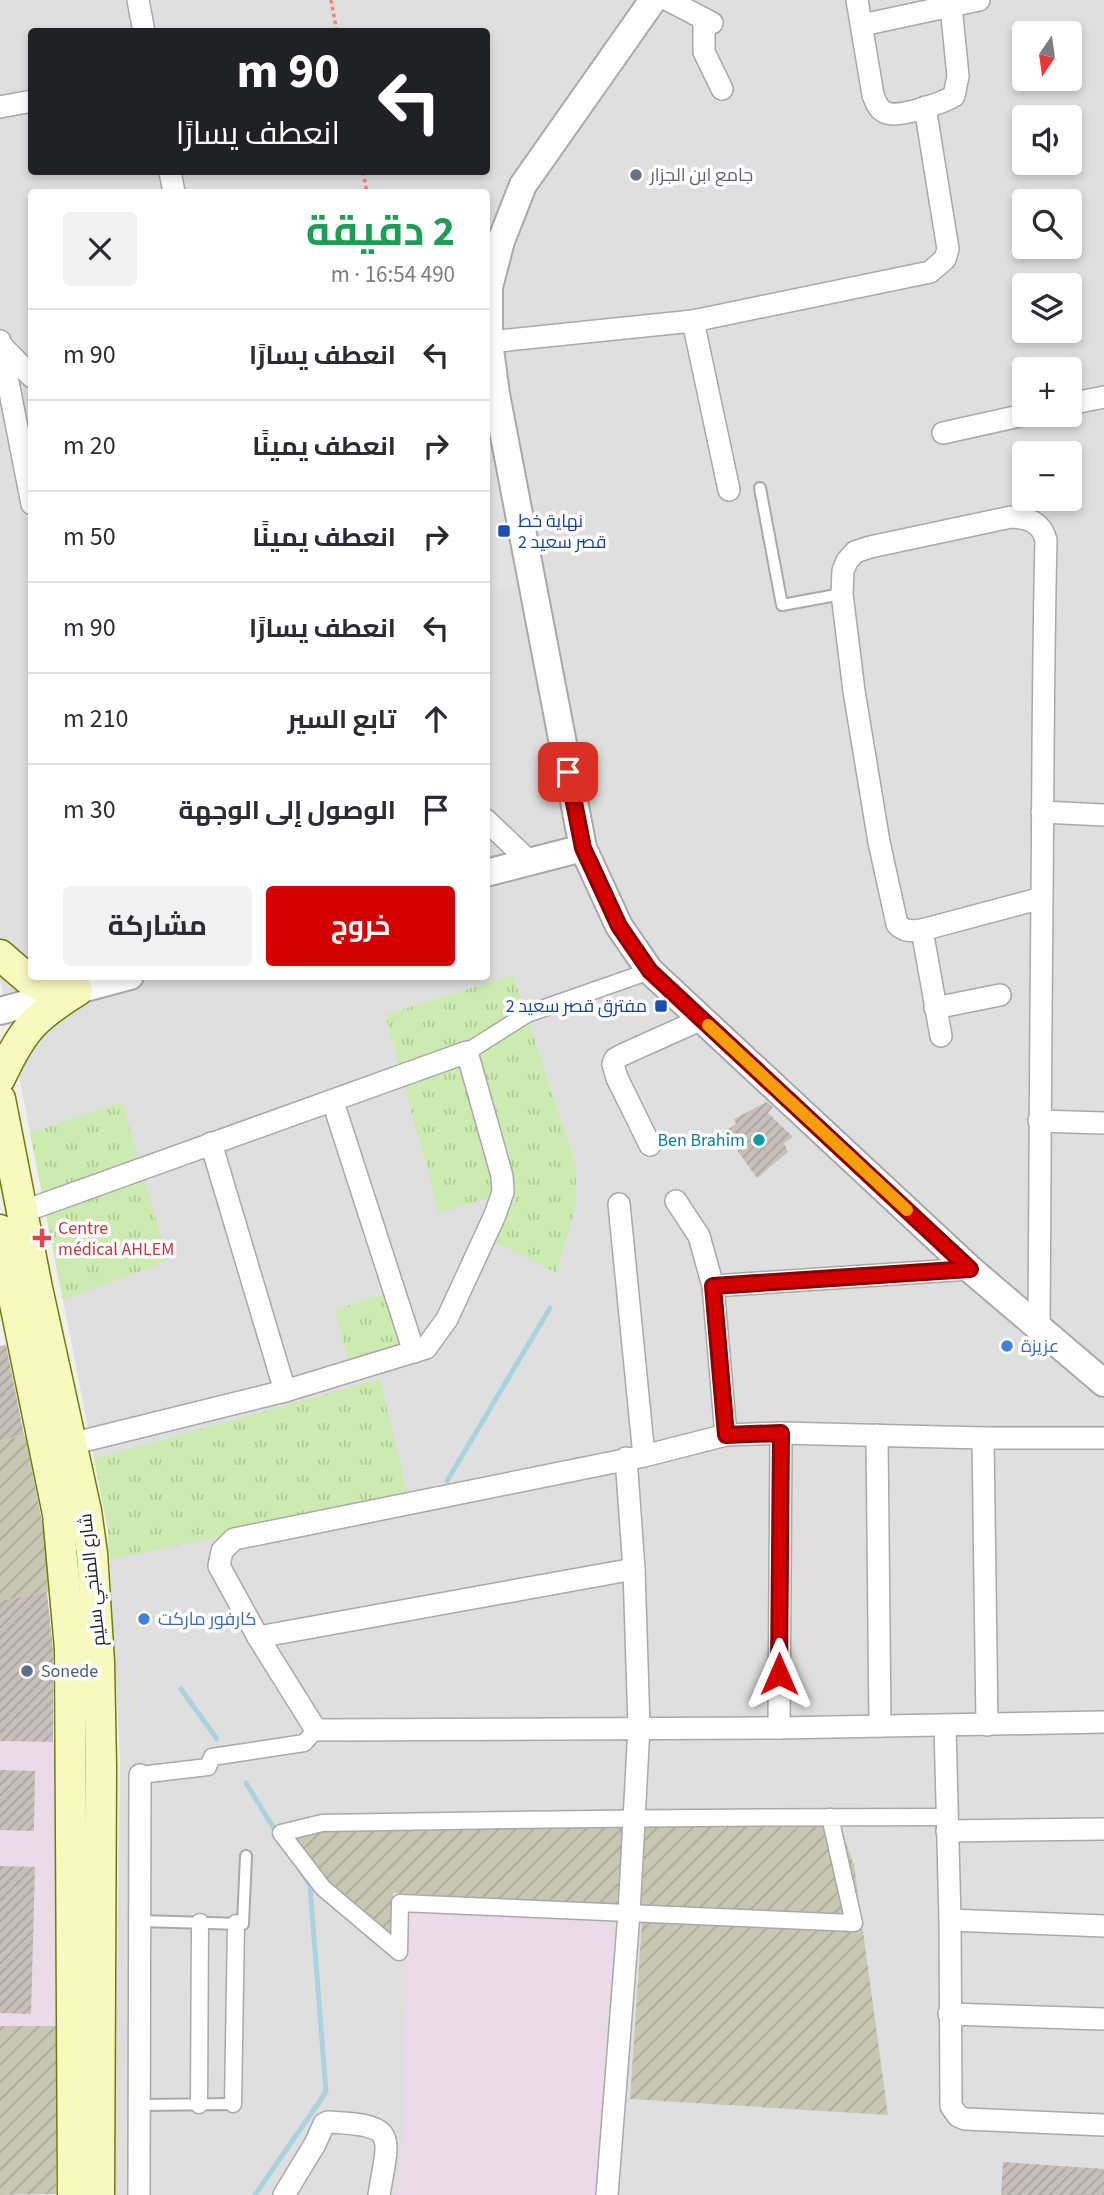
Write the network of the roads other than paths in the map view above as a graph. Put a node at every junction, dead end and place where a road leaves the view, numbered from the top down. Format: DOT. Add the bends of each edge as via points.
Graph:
graph roads {
  1 [pos="138,0"];
  2 [pos="653,0"];
  3 [pos="668,0"];
  4 [pos="857,0"];
  5 [pos="979,0"];
  6 [pos="951,6"];
  7 [pos="862,25"];
  8 [pos="143,28"];
  9 [pos="722,89"];
  10 [pos="28,102"];
  11 [pos="0,107"];
  12 [pos="925,107"];
  13 [pos="490,283"];
  14 [pos="693,321"];
  15 [pos="490,342"];
  16 [pos="0,343"];
  17 [pos="490,349"];
  18 [pos="28,373"];
  19 [pos="1104,397"];
  20 [pos="1082,401"];
  21 [pos="1012,418"];
  22 [pos="943,433"];
  23 [pos="28,484"];
  24 [pos="760,488"];
  25 [pos="729,491"];
  26 [pos="842,594"];
  27 [pos="1042,812"];
  28 [pos="1104,816"];
  29 [pos="490,824"];
  30 [pos="583,848"];
  31 [pos="529,861"];
  32 [pos="490,872"];
  33 [pos="1042,898"];
  34 [pos="922,930"];
  35 [pos="0,955"];
  36 [pos="650,971"];
  37 [pos="28,979"];
  38 [pos="29,980"];
  39 [pos="114,980"];
  40 [pos="69,993"];
  41 [pos="1000,995"];
  42 [pos="935,1008"];
  43 [pos="0,1012"];
  44 [pos="702,1019"];
  45 [pos="940,1036"];
  46 [pos="467,1052"];
  47 [pos="0,1078"];
  48 [pos="333,1102"];
  49 [pos="1,1114"];
  50 [pos="1039,1121"];
  51 [pos="1104,1123"];
  52 [pos="211,1143"];
  53 [pos="650,1145"];
  54 [pos="676,1200"];
  55 [pos="619,1204"];
  56 [pos="11,1221"];
  57 [pos="970,1269"];
  58 [pos="6,1284"];
  59 [pos="713,1286"];
  60 [pos="1039,1328"];
  61 [pos="414,1352"];
  62 [pos="1104,1383"];
  63 [pos="285,1391"];
  64 [pos="781,1433"];
  65 [pos="726,1435"];
  66 [pos="877,1435"];
  67 [pos="983,1438"];
  68 [pos="1104,1438"];
  69 [pos="71,1444"];
  70 [pos="635,1457"];
  71 [pos="634,1569"];
  72 [pos="258,1637"];
  73 [pos="1104,1722"];
  74 [pos="946,1725"];
  75 [pos="987,1725"];
  76 [pos="880,1726"];
  77 [pos="639,1727"];
  78 [pos="779,1728"];
  79 [pos="316,1730"];
  80 [pos="140,1775"];
  81 [pos="830,1817"];
  82 [pos="634,1818"];
  83 [pos="947,1824"];
  84 [pos="1104,1829"];
  85 [pos="246,1856"];
  86 [pos="629,1913"];
  87 [pos="950,1920"];
  88 [pos="140,1921"];
  89 [pos="200,1922"];
  90 [pos="236,1923"];
  91 [pos="1104,1926"];
  92 [pos="949,2014"];
  93 [pos="1104,2019"];
  94 [pos="233,2104"];
  95 [pos="140,2105"];
  96 [pos="199,2105"];
  97 [pos="1104,2125"];
  98 [pos="73,2195"];
  99 [pos="99,2195"];
  100 [pos="139,2195"];
  101 [pos="284,2195"];
  102 [pos="379,2195"];
  103 [pos="607,2195"];
  1 -- 8 [label="street"];
  2 -- 13 [label="street" via="523,185"];
  3 -- 9 [label="street" via="708,21 704,52"];
  4 -- 7 [label="street"];
  5 -- 6 [label="street"];
  6 -- 7 [label="street"];
  6 -- 12 [label="street" via="957,86 954,96"];
  7 -- 12 [label="street" via="877,105 890,114"];
  10 -- 11 [label="street"];
  12 -- 14 [label="street" via="948,249 939,266 918,276"];
  14 -- 15 [label="street"];
  14 -- 25 [label="street"];
  16 -- 18 [label="street"];
  16 -- 23 [label="street"];
  17 -- 30 [label="street"];
  19 -- 20 [label="street"];
  21 -- 22 [label="street"];
  24 -- 26 [label="lane" via="782,605"];
  26 -- 27 [label="street" via="847,561 855,552 870,547 1011,517 1026,518 1043,528"];
  26 -- 34 [label="street" via="879,842 897,924 907,931"];
  27 -- 28 [label="street"];
  27 -- 33 [label="street"];
  29 -- 31 [label="street"];
  30 -- 31 [label="street"];
  30 -- 36 [label="street" via="619,926"];
  31 -- 32 [label="street"];
  33 -- 34 [label="street"];
  33 -- 50 [label="street"];
  34 -- 42 [label="street"];
  35 -- 37 [label="main road"];
  36 -- 44 [label="street"];
  36 -- 46 [label="street" via="527,1014"];
  38 -- 40 [label="main road"];
  39 -- 40 [label="street"];
  40 -- 43 [label="street"];
  40 -- 47 [label="main road" via="29,1026"];
  41 -- 42 [label="street"];
  42 -- 45 [label="street"];
  44 -- 53 [label="street" via="615,1059 617,1078"];
  44 -- 57 [label="street"];
  46 -- 48 [label="street"];
  46 -- 61 [label="street" via="503,1192 447,1319 426,1348"];
  48 -- 52 [label="street"];
  48 -- 61 [label="street"];
  49 -- 56 [label="main road, شارع المنجي سليم"];
  50 -- 51 [label="street"];
  50 -- 60 [label="street"];
  52 -- 56 [label="street"];
  52 -- 63 [label="street"];
  54 -- 59 [label="street" via="699,1236"];
  55 -- 70 [label="street"];
  56 -- 58 [label="main road, شارع المنجي سليم"];
  56 -- 69 [label="main road, شارع المنجي سليم"];
  57 -- 59 [label="street"];
  57 -- 60 [label="street"];
  58 -- 98 [label="main road, شارع المنجي سليم" via="58,1514 68,1622"];
  59 -- 65 [label="street"];
  60 -- 62 [label="street"];
  61 -- 63 [label="street"];
  63 -- 69 [label="street"];
  64 -- 65 [label="street"];
  64 -- 66 [label="street"];
  64 -- 78 [label="street"];
  65 -- 70 [label="street"];
  66 -- 67 [label="street"];
  66 -- 76 [label="street"];
  67 -- 68 [label="street"];
  67 -- 75 [label="street"];
  69 -- 99 [label="main road, شارع المنجي سليم" via="92,1553 99,1662"];
  70 -- 71 [label="street"];
  70 -- 72 [label="street" via="234,1539 222,1551 219,1566"];
  71 -- 72 [label="street"];
  71 -- 77 [label="street"];
  72 -- 79 [label="street"];
  73 -- 75 [label="street"];
  74 -- 75 [label="street"];
  74 -- 76 [label="street"];
  74 -- 83 [label="street"];
  76 -- 78 [label="street"];
  77 -- 78 [label="street"];
  77 -- 79 [label="street"];
  77 -- 82 [label="street"];
  79 -- 80 [label="street" via="304,1742 212,1757 208,1767"];
  80 -- 88 [label="street"];
  81 -- 82 [label="street"];
  81 -- 83 [label="street"];
  81 -- 86 [label="street" via="854,1923"];
  82 -- 86 [label="street"];
  82 -- 86 [label="street" via="322,1822 281,1833 323,1888 399,1952 400,1903"];
  83 -- 84 [label="street"];
  83 -- 87 [label="street"];
  85 -- 90 [label="lane" via="243,1924"];
  86 -- 103 [label="street"];
  87 -- 91 [label="street"];
  87 -- 92 [label="street"];
  88 -- 89 [label="lane"];
  88 -- 95 [label="street"];
  89 -- 90 [label="lane"];
  89 -- 96 [label="street"];
  90 -- 94 [label="street"];
  92 -- 93 [label="street"];
  92 -- 97 [label="street" via="951,2106 958,2116"];
  94 -- 96 [label="lane"];
  95 -- 96 [label="lane"];
  95 -- 100 [label="street"];
  101 -- 102 [label="street" via="328,2122 382,2131 388,2145"];
}
